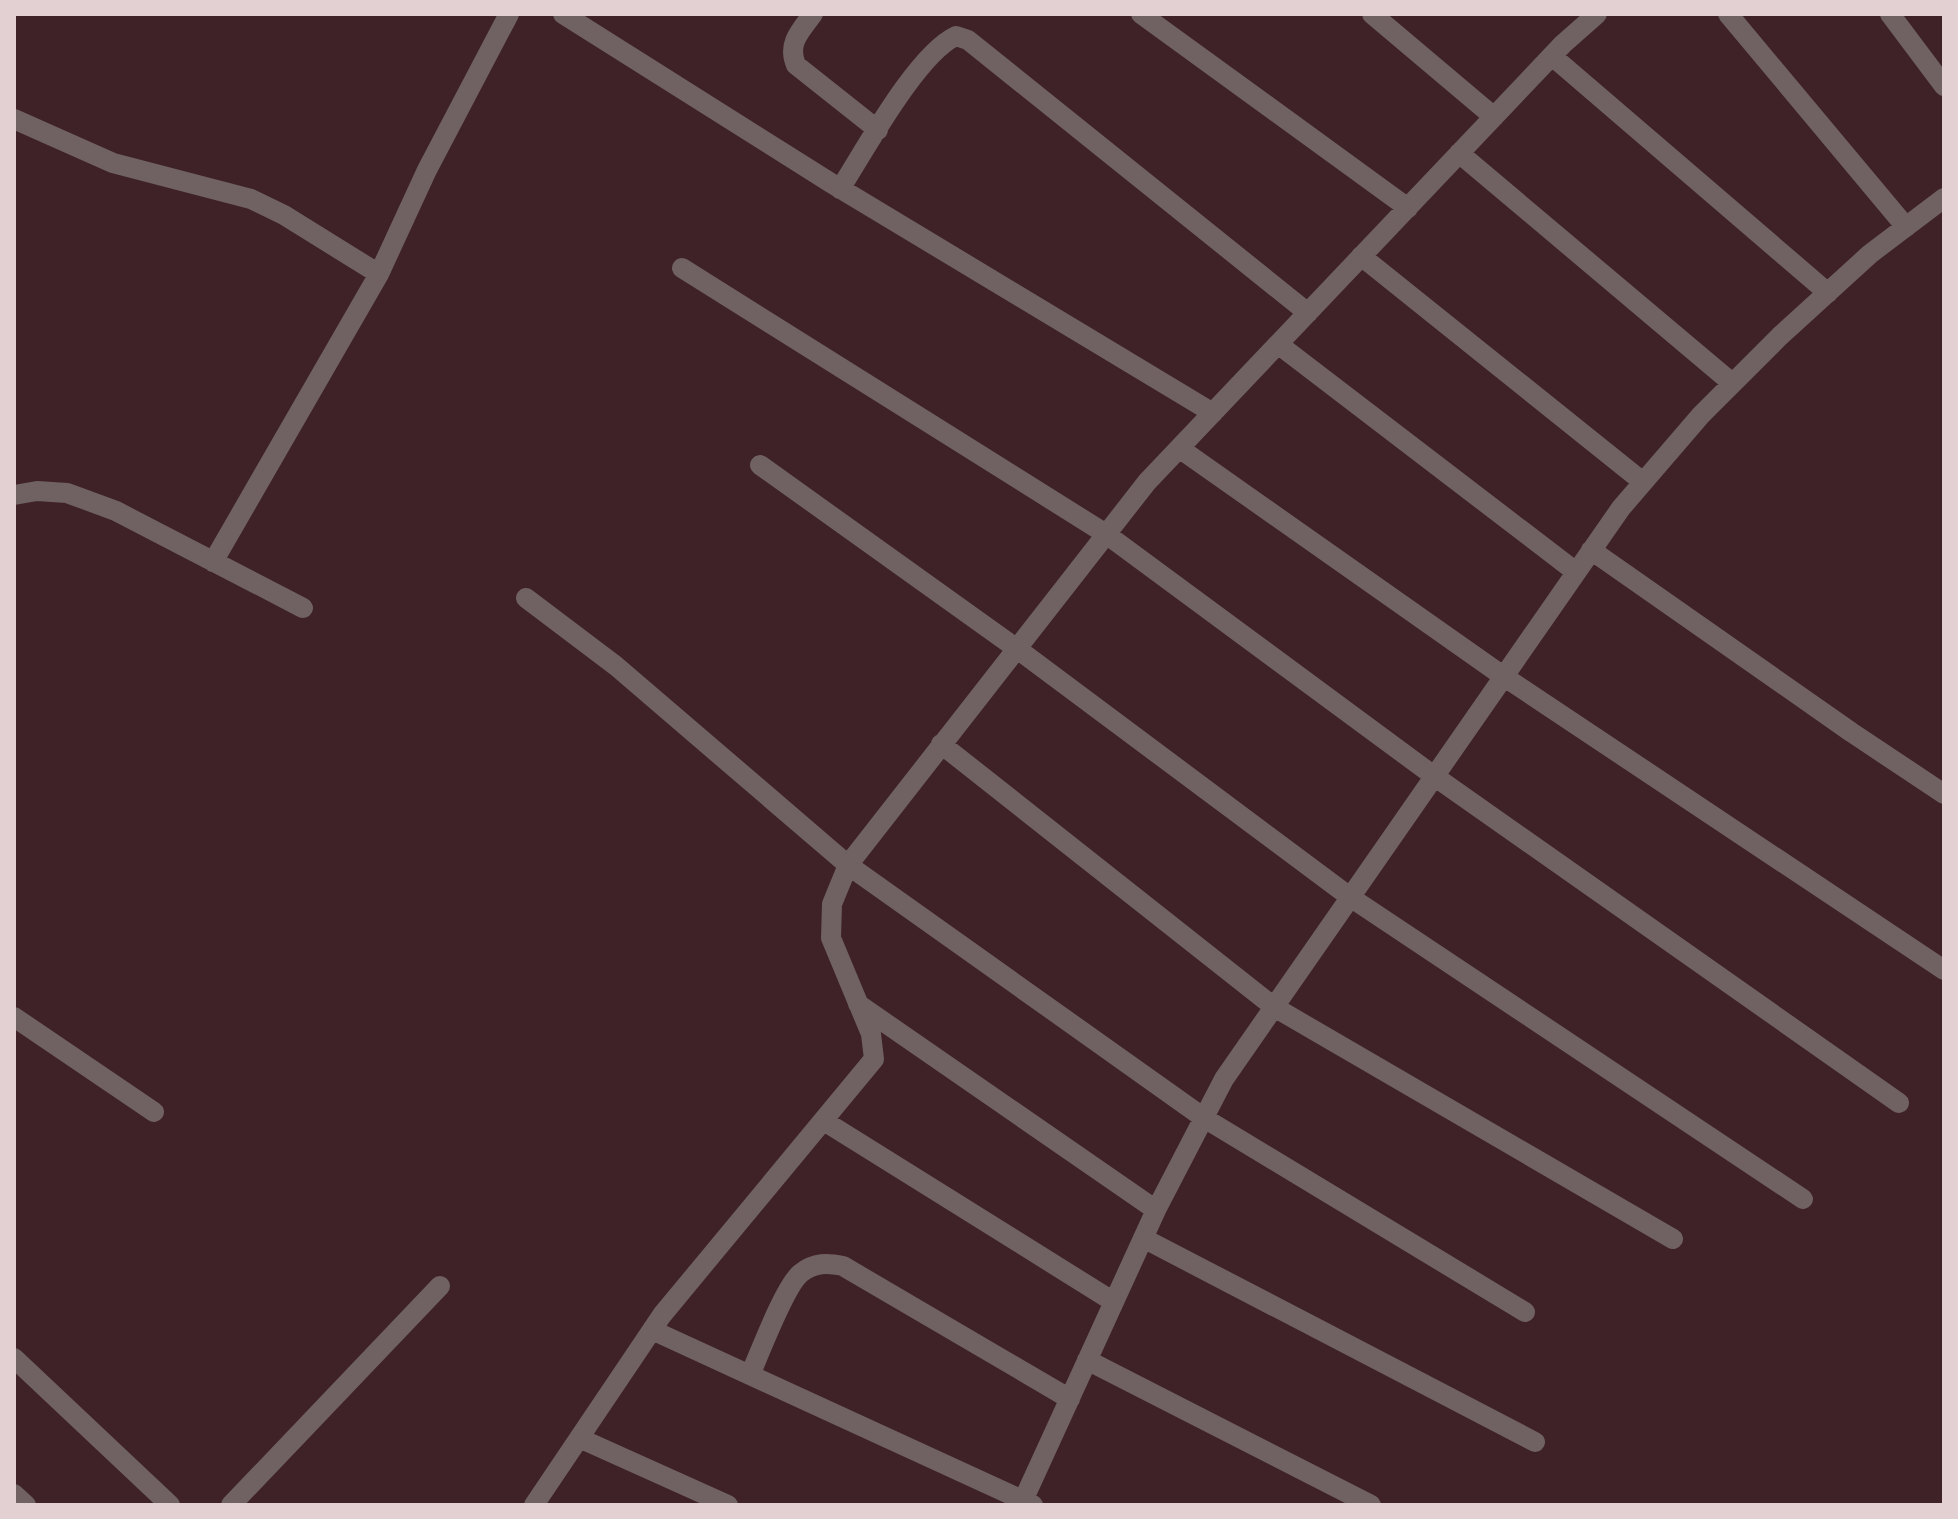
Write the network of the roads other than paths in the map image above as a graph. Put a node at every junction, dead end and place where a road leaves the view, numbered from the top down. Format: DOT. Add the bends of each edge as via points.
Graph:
graph roads {
  1 [pos="509,14"];
  2 [pos="563,14"];
  3 [pos="813,14"];
  4 [pos="1141,14"];
  5 [pos="1372,14"];
  6 [pos="1728,14"];
  7 [pos="1890,14"];
  8 [pos="1591,16"];
  9 [pos="1552,56"];
  10 [pos="1944,86"];
  11 [pos="1494,117"];
  12 [pos="14,119"];
  13 [pos="878,130"];
  14 [pos="1459,153"];
  15 [pos="840,189"];
  16 [pos="1944,198"];
  17 [pos="1408,208"];
  18 [pos="1906,227"];
  19 [pos="1361,256"];
  20 [pos="682,268"];
  21 [pos="379,274"];
  22 [pos="1828,293"];
  23 [pos="1308,313"];
  24 [pos="1278,344"];
  25 [pos="1732,383"];
  26 [pos="1213,413"];
  27 [pos="1179,448"];
  28 [pos="760,465"];
  29 [pos="1643,482"];
  30 [pos="14,495"];
  31 [pos="1106,534"];
  32 [pos="1591,550"];
  33 [pos="213,562"];
  34 [pos="1576,572"];
  35 [pos="526,598"];
  36 [pos="303,608"];
  37 [pos="1016,648"];
  38 [pos="1503,676"];
  39 [pos="941,744"];
  40 [pos="1434,776"];
  41 [pos="1944,794"];
  42 [pos="848,865"];
  43 [pos="1350,897"];
  44 [pos="1944,970"];
  45 [pos="858,1004"];
  46 [pos="1274,1007"];
  47 [pos="14,1017"];
  48 [pos="1899,1103"];
  49 [pos="154,1112"];
  50 [pos="1204,1118"];
  51 [pos="824,1121"];
  52 [pos="1803,1199"];
  53 [pos="1156,1210"];
  54 [pos="1143,1238"];
  55 [pos="1673,1239"];
  56 [pos="440,1286"];
  57 [pos="1114,1302"];
  58 [pos="1525,1312"];
  59 [pos="652,1330"];
  60 [pos="14,1358"];
  61 [pos="1087,1360"];
  62 [pos="750,1375"];
  63 [pos="1070,1399"];
  64 [pos="579,1438"];
  65 [pos="1535,1442"];
  66 [pos="14,1494"];
  67 [pos="1026,1504"];
  68 [pos="26,1505"];
  69 [pos="170,1505"];
  70 [pos="231,1505"];
  71 [pos="534,1505"];
  72 [pos="728,1505"];
  73 [pos="1371,1505"];
  1 -- 21 [label="street"];
  2 -- 15 [label="street"];
  3 -- 13 [label="street" via="796,36 791,54 796,65"];
  4 -- 17 [label="street"];
  5 -- 11 [label="street"];
  6 -- 18 [label="street"];
  7 -- 10 [label="street"];
  8 -- 9 [label="street"];
  9 -- 11 [label="street"];
  9 -- 22 [label="street"];
  11 -- 14 [label="street"];
  12 -- 21 [label="street" via="113,163 251,199"];
  13 -- 15 [label="street"];
  13 -- 23 [label="street" via="941,43 956,36 968,40"];
  14 -- 17 [label="street"];
  14 -- 25 [label="street"];
  15 -- 26 [label="street"];
  16 -- 18 [label="street"];
  17 -- 19 [label="street"];
  18 -- 22 [label="street"];
  19 -- 23 [label="street"];
  19 -- 29 [label="street"];
  20 -- 31 [label="street"];
  21 -- 33 [label="street"];
  22 -- 25 [label="street"];
  23 -- 24 [label="street"];
  24 -- 26 [label="street"];
  24 -- 34 [label="street"];
  25 -- 29 [label="street"];
  26 -- 27 [label="street"];
  27 -- 31 [label="street"];
  27 -- 38 [label="street"];
  28 -- 37 [label="street"];
  29 -- 32 [label="street"];
  30 -- 33 [label="street" via="67,493 116,511"];
  31 -- 37 [label="street"];
  31 -- 40 [label="street"];
  32 -- 34 [label="street"];
  32 -- 41 [label="street"];
  33 -- 36 [label="street"];
  34 -- 38 [label="street"];
  35 -- 42 [label="street" via="649,694"];
  37 -- 39 [label="street"];
  37 -- 43 [label="street"];
  38 -- 40 [label="street"];
  38 -- 44 [label="street"];
  39 -- 42 [label="street"];
  39 -- 46 [label="street"];
  40 -- 43 [label="street"];
  40 -- 48 [label="street"];
  42 -- 45 [label="street" via="832,904 831,938"];
  42 -- 50 [label="street"];
  43 -- 46 [label="street"];
  43 -- 52 [label="street"];
  45 -- 51 [label="street" via="871,1034 874,1059"];
  45 -- 53 [label="street"];
  46 -- 50 [label="street"];
  46 -- 55 [label="street"];
  47 -- 49 [label="street"];
  50 -- 53 [label="street"];
  50 -- 58 [label="street"];
  51 -- 57 [label="street"];
  51 -- 59 [label="street"];
  53 -- 54 [label="street"];
  54 -- 57 [label="street"];
  54 -- 65 [label="street"];
  56 -- 70 [label="street"];
  57 -- 61 [label="street"];
  59 -- 62 [label="street"];
  59 -- 64 [label="street"];
  60 -- 69 [label="street"];
  61 -- 63 [label="street"];
  61 -- 73 [label="street"];
  62 -- 63 [label="street" via="800,1273 823,1262 843,1266"];
  62 -- 67 [label="street"];
  63 -- 67 [label="street"];
  64 -- 71 [label="street"];
  64 -- 72 [label="street"];
  66 -- 68 [label="street"];
}
